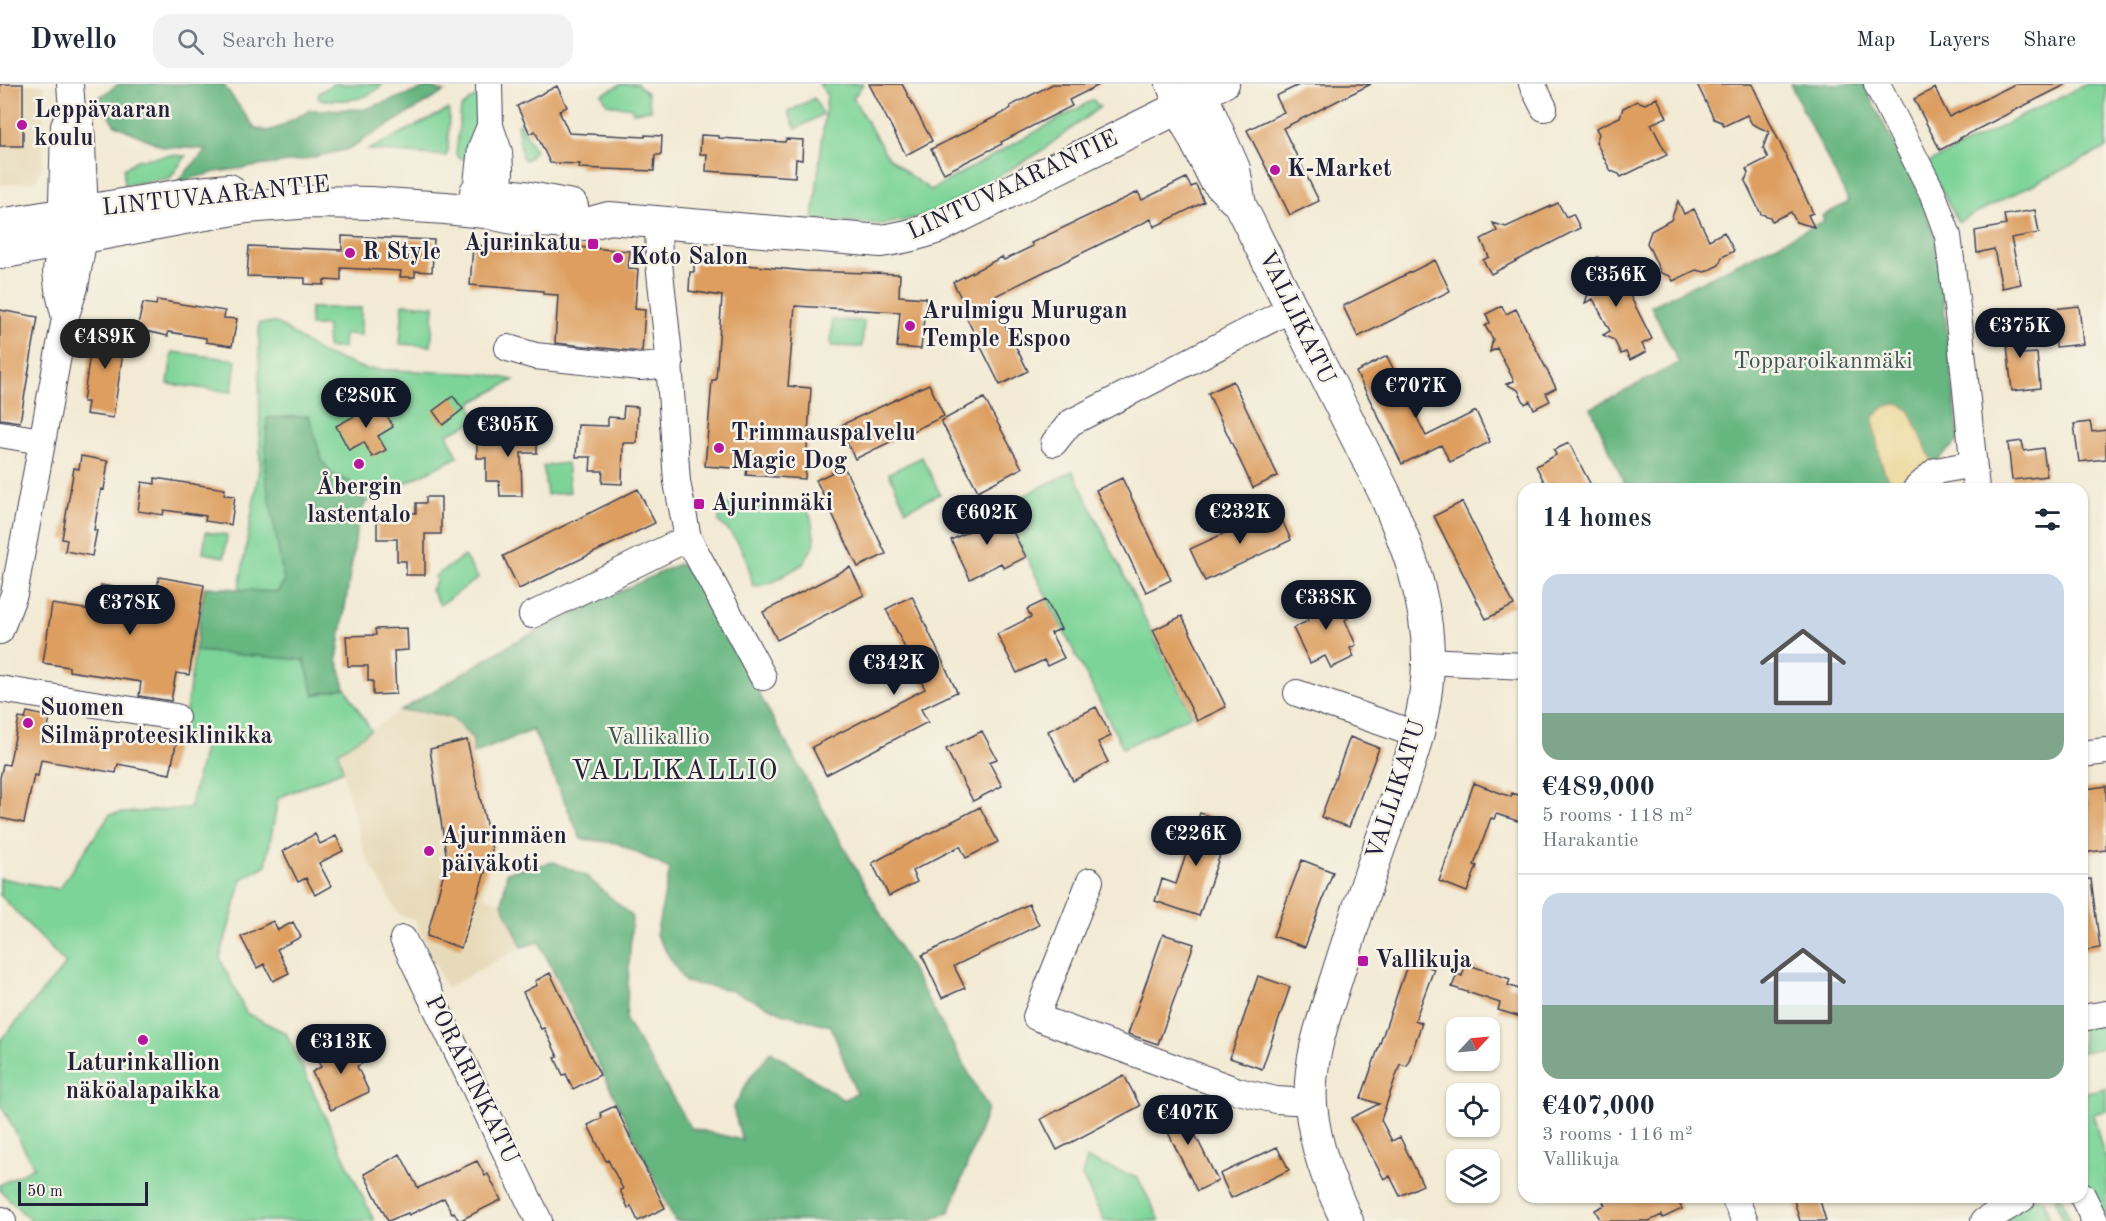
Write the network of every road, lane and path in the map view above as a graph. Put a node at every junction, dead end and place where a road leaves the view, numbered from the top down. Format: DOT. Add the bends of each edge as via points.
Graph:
graph roads {
  1 [pos="489,84"];
  2 [pos="1532,84"];
  3 [pos="1877,84"];
  4 [pos="1195,91"];
  5 [pos="71,96"];
  6 [pos="1544,108"];
  7 [pos="486,200"];
  8 [pos="658,223"];
  9 [pos="0,225"];
  10 [pos="73,226"];
  11 [pos="0,253"];
  12 [pos="1291,309"];
  13 [pos="508,348"];
  14 [pos="670,364"];
  15 [pos="0,434"];
  16 [pos="41,441"];
  17 [pos="1053,443"];
  18 [pos="1974,477"];
  19 [pos="1923,483"];
  20 [pos="688,538"];
  21 [pos="532,615"];
  22 [pos="0,631"];
  23 [pos="1428,661"];
  24 [pos="1518,666"];
  25 [pos="763,677"];
  26 [pos="0,691"];
  27 [pos="1297,693"];
  28 [pos="176,717"];
  29 [pos="1418,735"];
  30 [pos="2106,751"];
  31 [pos="2088,753"];
  32 [pos="1089,881"];
  33 [pos="403,939"];
  34 [pos="2106,1014"];
  35 [pos="2088,1017"];
  36 [pos="1311,1102"];
  37 [pos="1737,1203"];
  38 [pos="2015,1203"];
  39 [pos="2086,1203"];
  40 [pos="539,1221"];
  41 [pos="1347,1221"];
  42 [pos="1745,1221"];
  43 [pos="1984,1221"];
  44 [pos="2095,1221"];
  1 -- 7 [label="street" via="490,126 499,152"];
  2 -- 6 [label="street"];
  3 -- 18 [label="street" via="1932,192 1948,236"];
  4 -- 8 [label="main road, LINTUVAARANTIE" via="918,234 870,240"];
  4 -- 12 [label="main road, VALLIKATU" via="1215,179 1240,205"];
  5 -- 10 [label="street" via="81,123"];
  7 -- 8 [label="main road, LINTUVAARANTIE" via="524,197 588,209 609,218"];
  7 -- 10 [label="main road, LINTUVAARANTIE" via="362,183 309,182 189,194"];
  8 -- 14 [label="street" via="658,262"];
  9 -- 10 [label="main road, LINTUVAARANTIE"];
  10 -- 11 [label="main road, LINTUVAARANTIE"];
  10 -- 16 [label="street" via="56,271 65,318"];
  12 -- 17 [label="street" via="1070,423"];
  12 -- 23 [label="main road, VALLIKATU" via="1399,526 1424,609"];
  13 -- 14 [label="street" via="535,356 640,367"];
  14 -- 20 [label="street" via="677,482"];
  15 -- 16 [label="street"];
  16 -- 22 [label="street" via="14,594"];
  18 -- 19 [label="street" via="1936,471"];
  20 -- 21 [label="street"];
  20 -- 25 [label="street"];
  23 -- 24 [label="street"];
  23 -- 29 [label="main road, VALLIKATU"];
  26 -- 28 [label="street"];
  27 -- 29 [label="street"];
  29 -- 36 [label="main road, VALLIKATU" via="1319,1036 1312,1067"];
  30 -- 31 [label="street"];
  32 -- 36 [label="street" via="1036,1017 1238,1091 1276,1100"];
  33 -- 40 [label="street, PORARINKATU"];
  34 -- 35 [label="street"];
  36 -- 41 [label="main road, VALLIKATU" via="1326,1174"];
  37 -- 42 [label="street"];
  38 -- 43 [label="street"];
  39 -- 44 [label="street"];
}
